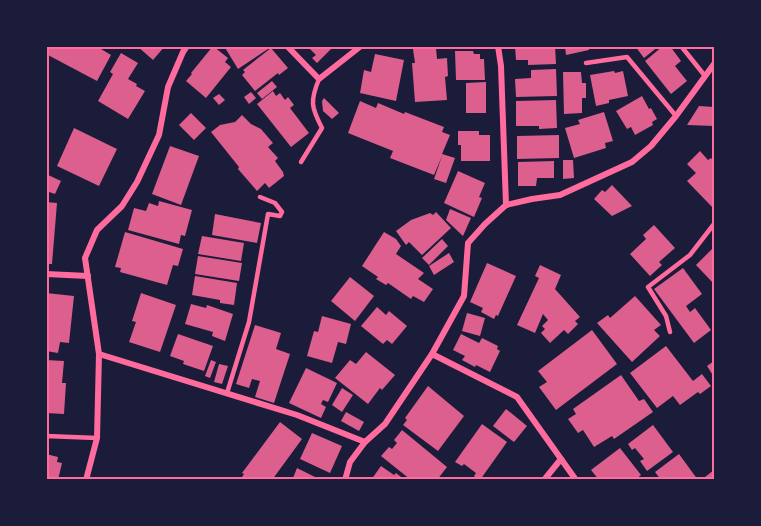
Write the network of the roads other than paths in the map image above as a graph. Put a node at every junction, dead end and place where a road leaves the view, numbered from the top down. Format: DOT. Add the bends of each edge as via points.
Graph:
graph roads {
  1 [pos="187,46"];
  2 [pos="286,46"];
  3 [pos="361,46"];
  4 [pos="498,46"];
  5 [pos="681,46"];
  6 [pos="586,63"];
  7 [pos="714,64"];
  8 [pos="705,76"];
  9 [pos="319,79"];
  10 [pos="676,116"];
  11 [pos="301,162"];
  12 [pos="260,196"];
  13 [pos="506,205"];
  14 [pos="714,224"];
  15 [pos="46,274"];
  16 [pos="88,276"];
  17 [pos="670,332"];
  18 [pos="99,354"];
  19 [pos="432,354"];
  20 [pos="227,393"];
  21 [pos="46,436"];
  22 [pos="97,438"];
  23 [pos="365,442"];
  24 [pos="561,459"];
  25 [pos="86,480"];
  26 [pos="345,480"];
  27 [pos="544,480"];
  28 [pos="576,480"];
  1 -- 16 [label="street" via="168,87 159,135 137,182 122,206 97,230 86,258"];
  2 -- 9 [label="street"];
  3 -- 9 [label="street"];
  4 -- 13 [label="street"];
  5 -- 8 [label="lane"];
  6 -- 10 [label="lane" via="627,57"];
  7 -- 8 [label="street"];
  8 -- 10 [label="street"];
  9 -- 11 [label="lane" via="312,95 314,113 322,128"];
  10 -- 13 [label="street" via="632,162 560,195"];
  12 -- 20 [label="lane" via="282,212 280,216 268,214 249,322"];
  13 -- 19 [label="street" via="468,243 464,296"];
  14 -- 17 [label="lane" via="690,255 648,287 666,316"];
  15 -- 16 [label="street"];
  16 -- 18 [label="street"];
  18 -- 20 [label="street"];
  18 -- 22 [label="street"];
  19 -- 23 [label="street" via="385,424"];
  19 -- 24 [label="street" via="517,398"];
  20 -- 23 [label="street"];
  21 -- 22 [label="lane"];
  22 -- 25 [label="street"];
  23 -- 26 [label="street" via="350,462"];
  24 -- 27 [label="street"];
  24 -- 28 [label="street"];
}
